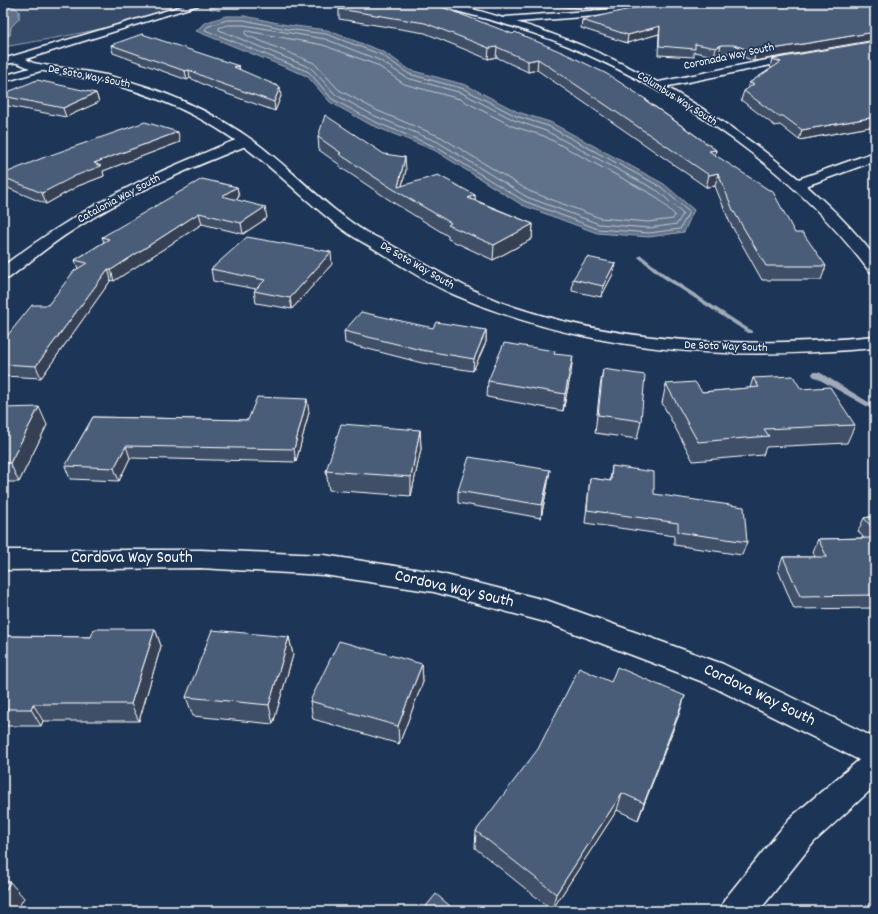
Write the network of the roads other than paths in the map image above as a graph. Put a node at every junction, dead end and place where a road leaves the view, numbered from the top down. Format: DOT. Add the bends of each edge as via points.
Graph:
graph roads {
  1 [pos="201,3"];
  2 [pos="435,3"];
  3 [pos="654,9"];
  4 [pos="505,20"];
  5 [pos="808,55"];
  6 [pos="16,59"];
  7 [pos="3,62"];
  8 [pos="40,68"];
  9 [pos="3,79"];
  10 [pos="659,85"];
  11 [pos="246,141"];
  12 [pos="875,156"];
  13 [pos="798,184"];
  14 [pos="875,268"];
  15 [pos="3,274"];
  16 [pos="875,342"];
  17 [pos="3,560"];
  18 [pos="875,753"];
  19 [pos="875,766"];
  20 [pos="737,911"];
  1 -- 6 [label="street"];
  2 -- 4 [label="street, Columbus Way South"];
  3 -- 4 [label="street"];
  4 -- 10 [label="street, Columbus Way South" via="588,50"];
  5 -- 10 [label="street, Coronada Way South"];
  6 -- 7 [label="street"];
  6 -- 8 [label="street, De Soto Way South"];
  8 -- 9 [label="street"];
  8 -- 11 [label="street, De Soto Way South" via="117,80 152,91 183,104"];
  10 -- 13 [label="street, Columbus Way South" via="699,110"];
  11 -- 15 [label="street, Catalonia Way South" via="184,166 121,196 80,219"];
  11 -- 16 [label="street, De Soto Way South" via="323,207 363,237 454,288 506,310 569,328 628,340 707,348 796,349"];
  12 -- 13 [label="street"];
  13 -- 14 [label="street, Columbus Way South" via="836,220"];
  17 -- 18 [label="street, Cordova Way South" via="200,559 324,565 434,582 549,612 713,673"];
  19 -- 20 [label="street" via="802,830"];
}
